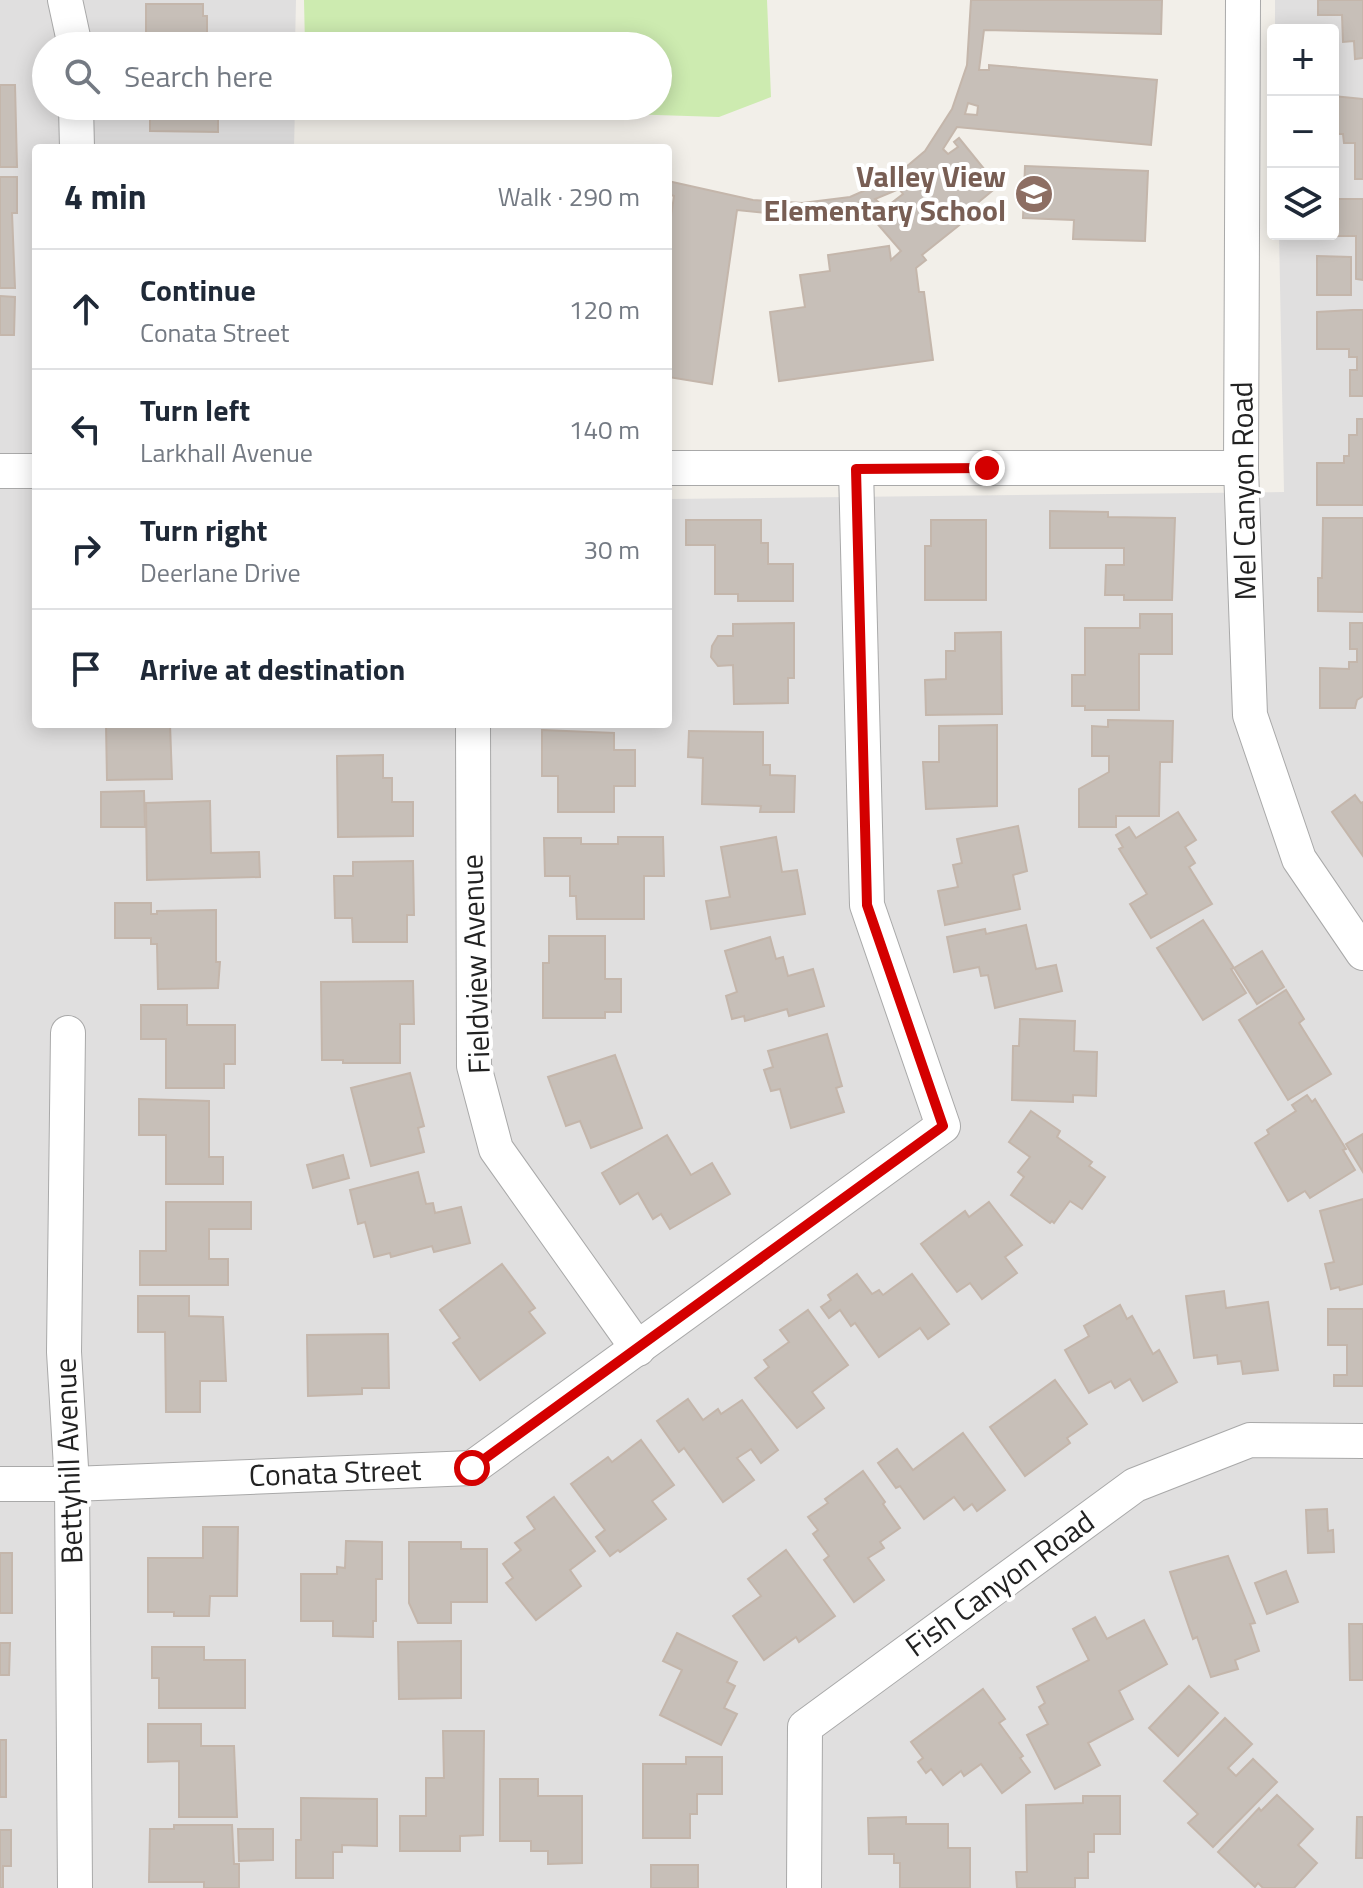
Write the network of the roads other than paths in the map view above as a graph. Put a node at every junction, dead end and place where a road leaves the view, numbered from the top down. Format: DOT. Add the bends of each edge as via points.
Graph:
graph roads {
  1 [pos="65,0"];
  2 [pos="1243,0"];
  3 [pos="72,32"];
  4 [pos="76,120"];
  5 [pos="77,144"];
  6 [pos="672,468"];
  7 [pos="1241,468"];
  8 [pos="856,469"];
  9 [pos="0,471"];
  10 [pos="32,471"];
  11 [pos="473,728"];
  12 [pos="1363,953"];
  13 [pos="68,1033"];
  14 [pos="638,1349"];
  15 [pos="1363,1441"];
  16 [pos="0,1484"];
  17 [pos="72,1484"];
  18 [pos="75,1888"];
  19 [pos="804,1888"];
  1 -- 3 [label="street"];
  2 -- 7 [label="street, Mel Canyon Road"];
  4 -- 5 [label="street"];
  6 -- 8 [label="street"];
  7 -- 8 [label="street"];
  7 -- 12 [label="street, Mel Canyon Road" via="1250,715 1299,859"];
  8 -- 14 [label="street, Conata Street" via="867,905 943,1126"];
  9 -- 10 [label="street"];
  11 -- 14 [label="street, Fieldview Avenue" via="477,1080 496,1149"];
  13 -- 17 [label="street, Bettyhill Avenue" via="64,1352"];
  14 -- 17 [label="street, Conata Street" via="472,1468"];
  15 -- 19 [label="street, Fish Canyon Road" via="1250,1440 1135,1485 805,1727"];
  16 -- 17 [label="street, Conata Street"];
  17 -- 18 [label="street, Bettyhill Avenue"];
}
